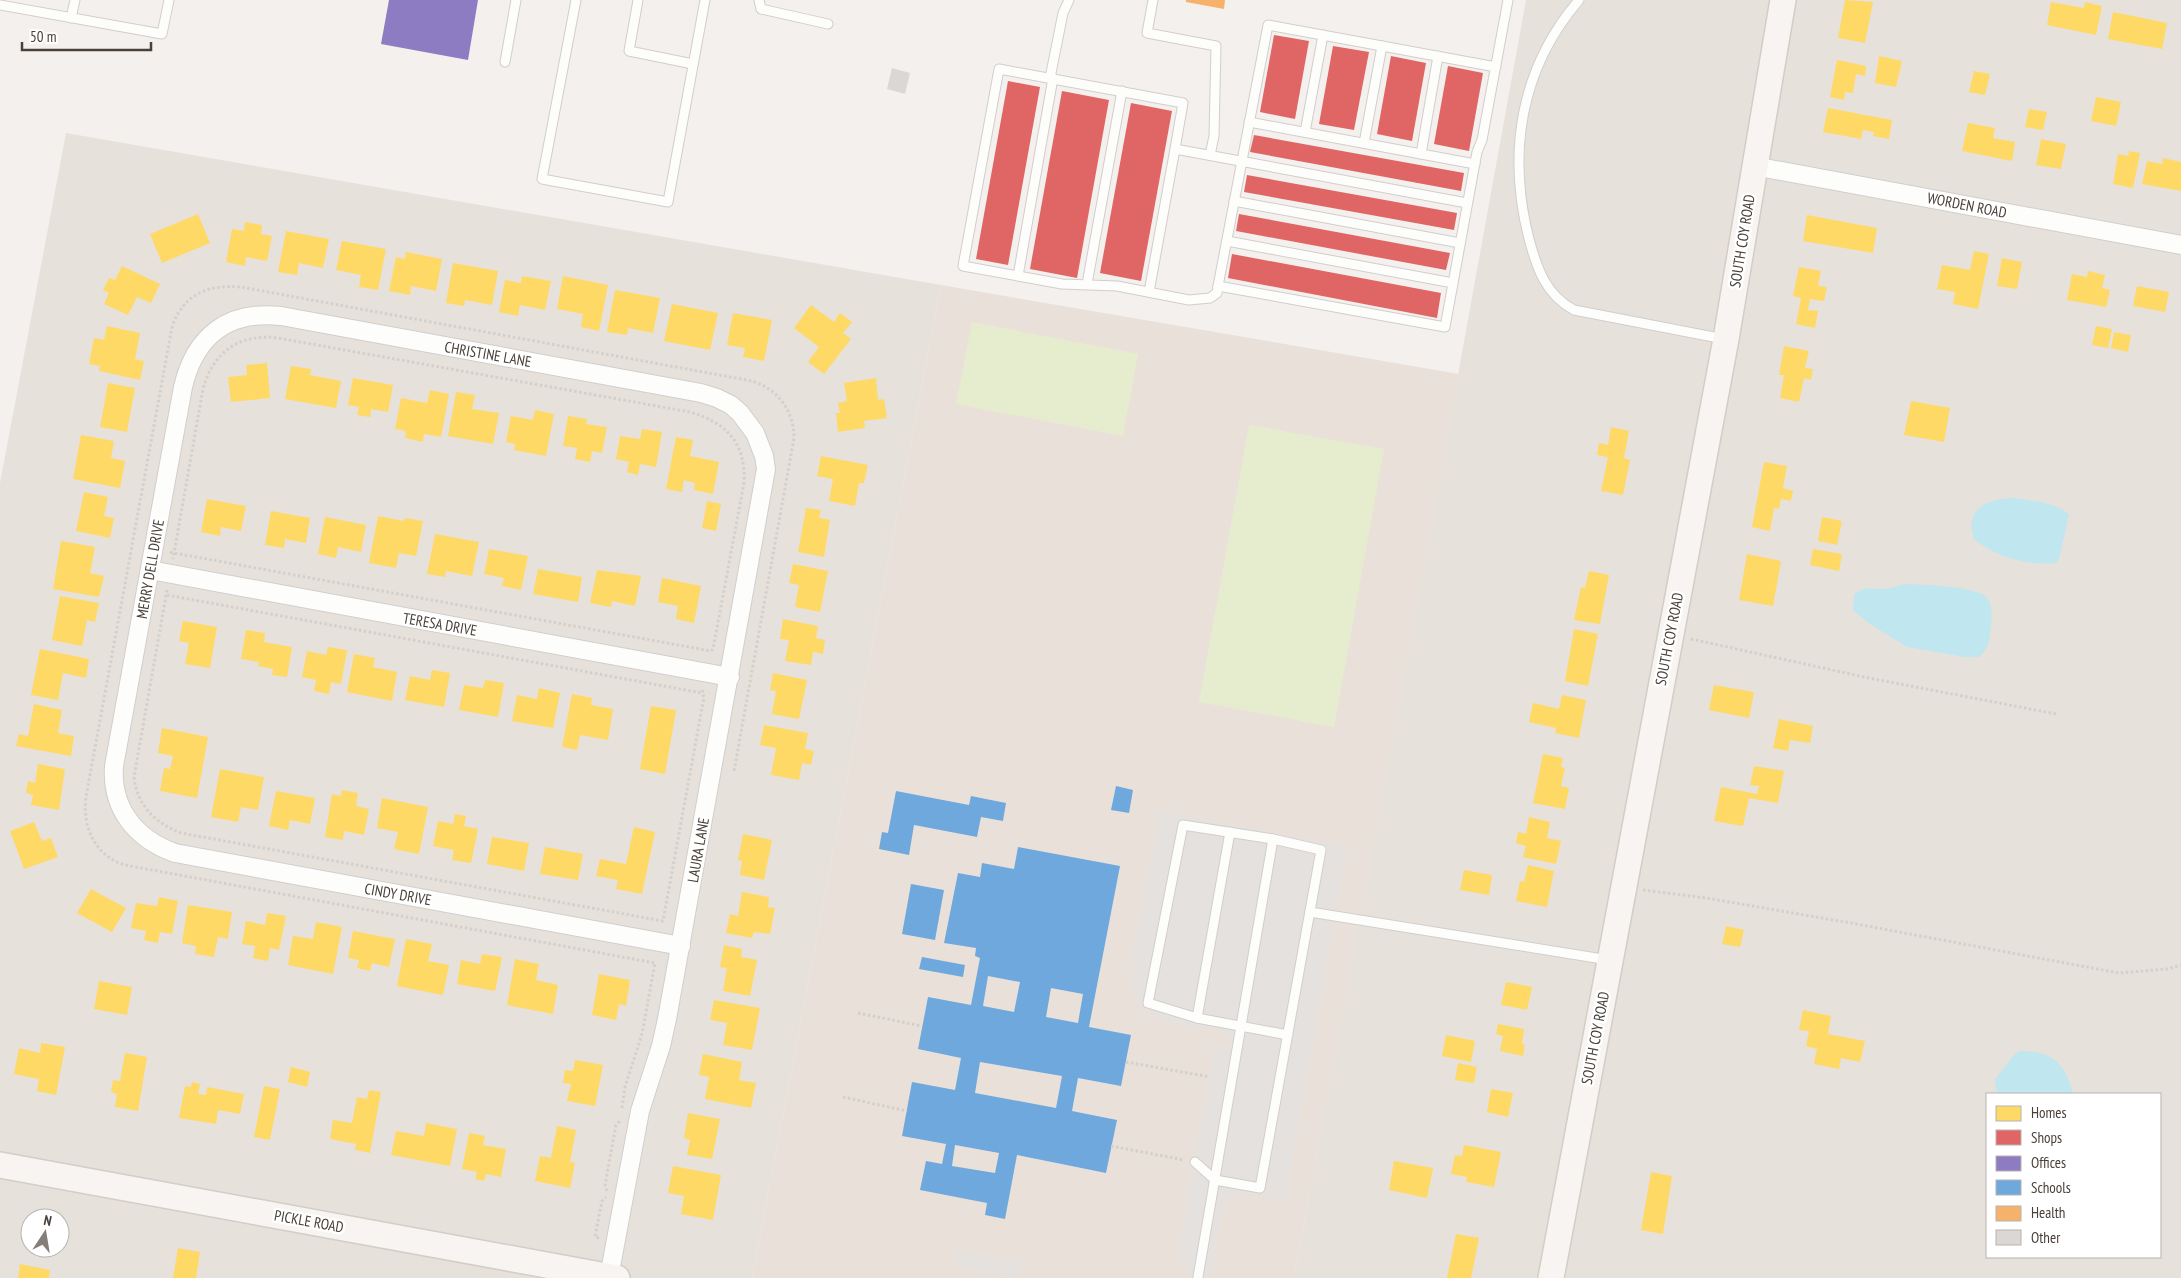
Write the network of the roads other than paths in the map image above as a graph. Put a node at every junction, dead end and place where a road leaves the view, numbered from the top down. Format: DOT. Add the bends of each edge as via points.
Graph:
graph roads {
  1 [pos="75,0"];
  2 [pos="169,0"];
  3 [pos="516,0"];
  4 [pos="576,0"];
  5 [pos="638,0"];
  6 [pos="705,0"];
  7 [pos="758,0"];
  8 [pos="1070,0"];
  9 [pos="1153,0"];
  10 [pos="1508,0"];
  11 [pos="1579,0"];
  12 [pos="1783,0"];
  13 [pos="0,5"];
  14 [pos="71,18"];
  15 [pos="828,24"];
  16 [pos="1323,35"];
  17 [pos="1382,46"];
  18 [pos="1438,56"];
  19 [pos="505,62"];
  20 [pos="693,64"];
  21 [pos="1496,67"];
  22 [pos="1052,78"];
  23 [pos="1122,91"];
  24 [pos="1249,122"];
  25 [pos="1305,132"];
  26 [pos="1364,143"];
  27 [pos="1175,149"];
  28 [pos="1421,154"];
  29 [pos="1210,155"];
  30 [pos="1241,161"];
  31 [pos="1475,164"];
  32 [pos="1754,166"];
  33 [pos="1234,201"];
  34 [pos="1467,204"];
  35 [pos="1226,241"];
  36 [pos="1460,243"];
  37 [pos="2181,245"];
  38 [pos="1018,276"];
  39 [pos="1453,283"];
  40 [pos="1088,284"];
  41 [pos="1218,286"];
  42 [pos="1149,292"];
  43 [pos="219,329"];
  44 [pos="1726,339"];
  45 [pos="749,424"];
  46 [pos="150,570"];
  47 [pos="730,677"];
  48 [pos="128,819"];
  49 [pos="1230,832"];
  50 [pos="1273,839"];
  51 [pos="1310,912"];
  52 [pos="681,946"];
  53 [pos="1610,960"];
  54 [pos="1197,1018"];
  55 [pos="1241,1026"];
  56 [pos="1288,1035"];
  57 [pos="1195,1162"];
  58 [pos="0,1165"];
  59 [pos="1215,1180"];
  60 [pos="613,1277"];
  61 [pos="1198,1277"];
  62 [pos="1551,1278"];
  1 -- 14 [label="lane"];
  2 -- 14 [label="lane" via="162,34"];
  3 -- 19 [label="lane"];
  4 -- 20 [label="lane" via="542,179 668,202"];
  5 -- 20 [label="lane" via="629,51"];
  6 -- 20 [label="lane"];
  7 -- 15 [label="lane" via="761,9"];
  8 -- 22 [label="lane" via="1063,13"];
  9 -- 29 [label="lane" via="1147,34 1216,46 1214,136"];
  10 -- 21 [label="lane"];
  11 -- 44 [label="lane" via="1564,17 1546,50 1523,109 1518,147 1519,178 1523,214 1535,260 1548,288 1560,303 1574,310"];
  12 -- 32 [label="street, SOUTH COY ROAD"];
  13 -- 14 [label="lane"];
  16 -- 17 [label="lane"];
  16 -- 24 [label="lane" via="1268,25"];
  16 -- 25 [label="lane"];
  17 -- 18 [label="lane"];
  17 -- 26 [label="lane"];
  18 -- 21 [label="lane"];
  18 -- 28 [label="lane"];
  21 -- 31 [label="lane"];
  22 -- 23 [label="lane"];
  22 -- 38 [label="lane"];
  22 -- 38 [label="lane" via="999,69 963,266"];
  23 -- 27 [label="lane" via="1183,103"];
  23 -- 40 [label="lane"];
  24 -- 25 [label="lane"];
  24 -- 30 [label="lane"];
  25 -- 26 [label="lane"];
  26 -- 28 [label="lane"];
  27 -- 29 [label="lane"];
  27 -- 42 [label="lane"];
  28 -- 31 [label="lane"];
  29 -- 30 [label="lane"];
  30 -- 33 [label="lane"];
  30 -- 34 [label="lane"];
  31 -- 34 [label="lane"];
  32 -- 37 [label="street, WORDEN ROAD"];
  32 -- 44 [label="street, SOUTH COY ROAD"];
  33 -- 35 [label="lane"];
  33 -- 36 [label="lane"];
  34 -- 36 [label="lane"];
  35 -- 39 [label="lane"];
  35 -- 41 [label="lane"];
  36 -- 39 [label="lane"];
  38 -- 40 [label="lane" via="1062,284"];
  39 -- 41 [label="lane" via="1445,327"];
  40 -- 42 [label="lane"];
  41 -- 42 [label="lane" via="1216,293 1202,300"];
  43 -- 45 [label="street, CHRISTINE LANE" via="243,317 281,316 701,393 731,405"];
  43 -- 46 [label="street, MERRY DELL DRIVE" via="196,350 186,374"];
  44 -- 53 [label="street, SOUTH COY ROAD"];
  45 -- 47 [label="street, LAURA LANE" via="761,445 766,469"];
  46 -- 47 [label="street, TERESA DRIVE"];
  46 -- 48 [label="street, MERRY DELL DRIVE" via="114,766 115,790"];
  47 -- 52 [label="street, LAURA LANE"];
  48 -- 52 [label="street, CINDY DRIVE" via="148,840 175,853"];
  49 -- 50 [label="lane"];
  49 -- 54 [label="lane"];
  49 -- 54 [label="lane" via="1183,825 1148,1003"];
  50 -- 51 [label="lane" via="1322,850"];
  50 -- 55 [label="lane"];
  51 -- 53 [label="lane"];
  51 -- 56 [label="lane"];
  52 -- 60 [label="street, LAURA LANE" via="661,1046 640,1111 616,1241"];
  53 -- 62 [label="street, SOUTH COY ROAD"];
  54 -- 55 [label="lane"];
  55 -- 56 [label="lane"];
  55 -- 59 [label="lane"];
  56 -- 59 [label="lane" via="1260,1188"];
  57 -- 59 [label="lane"];
  58 -- 60 [label="street, PICKLE ROAD"];
  59 -- 61 [label="lane"];
}
